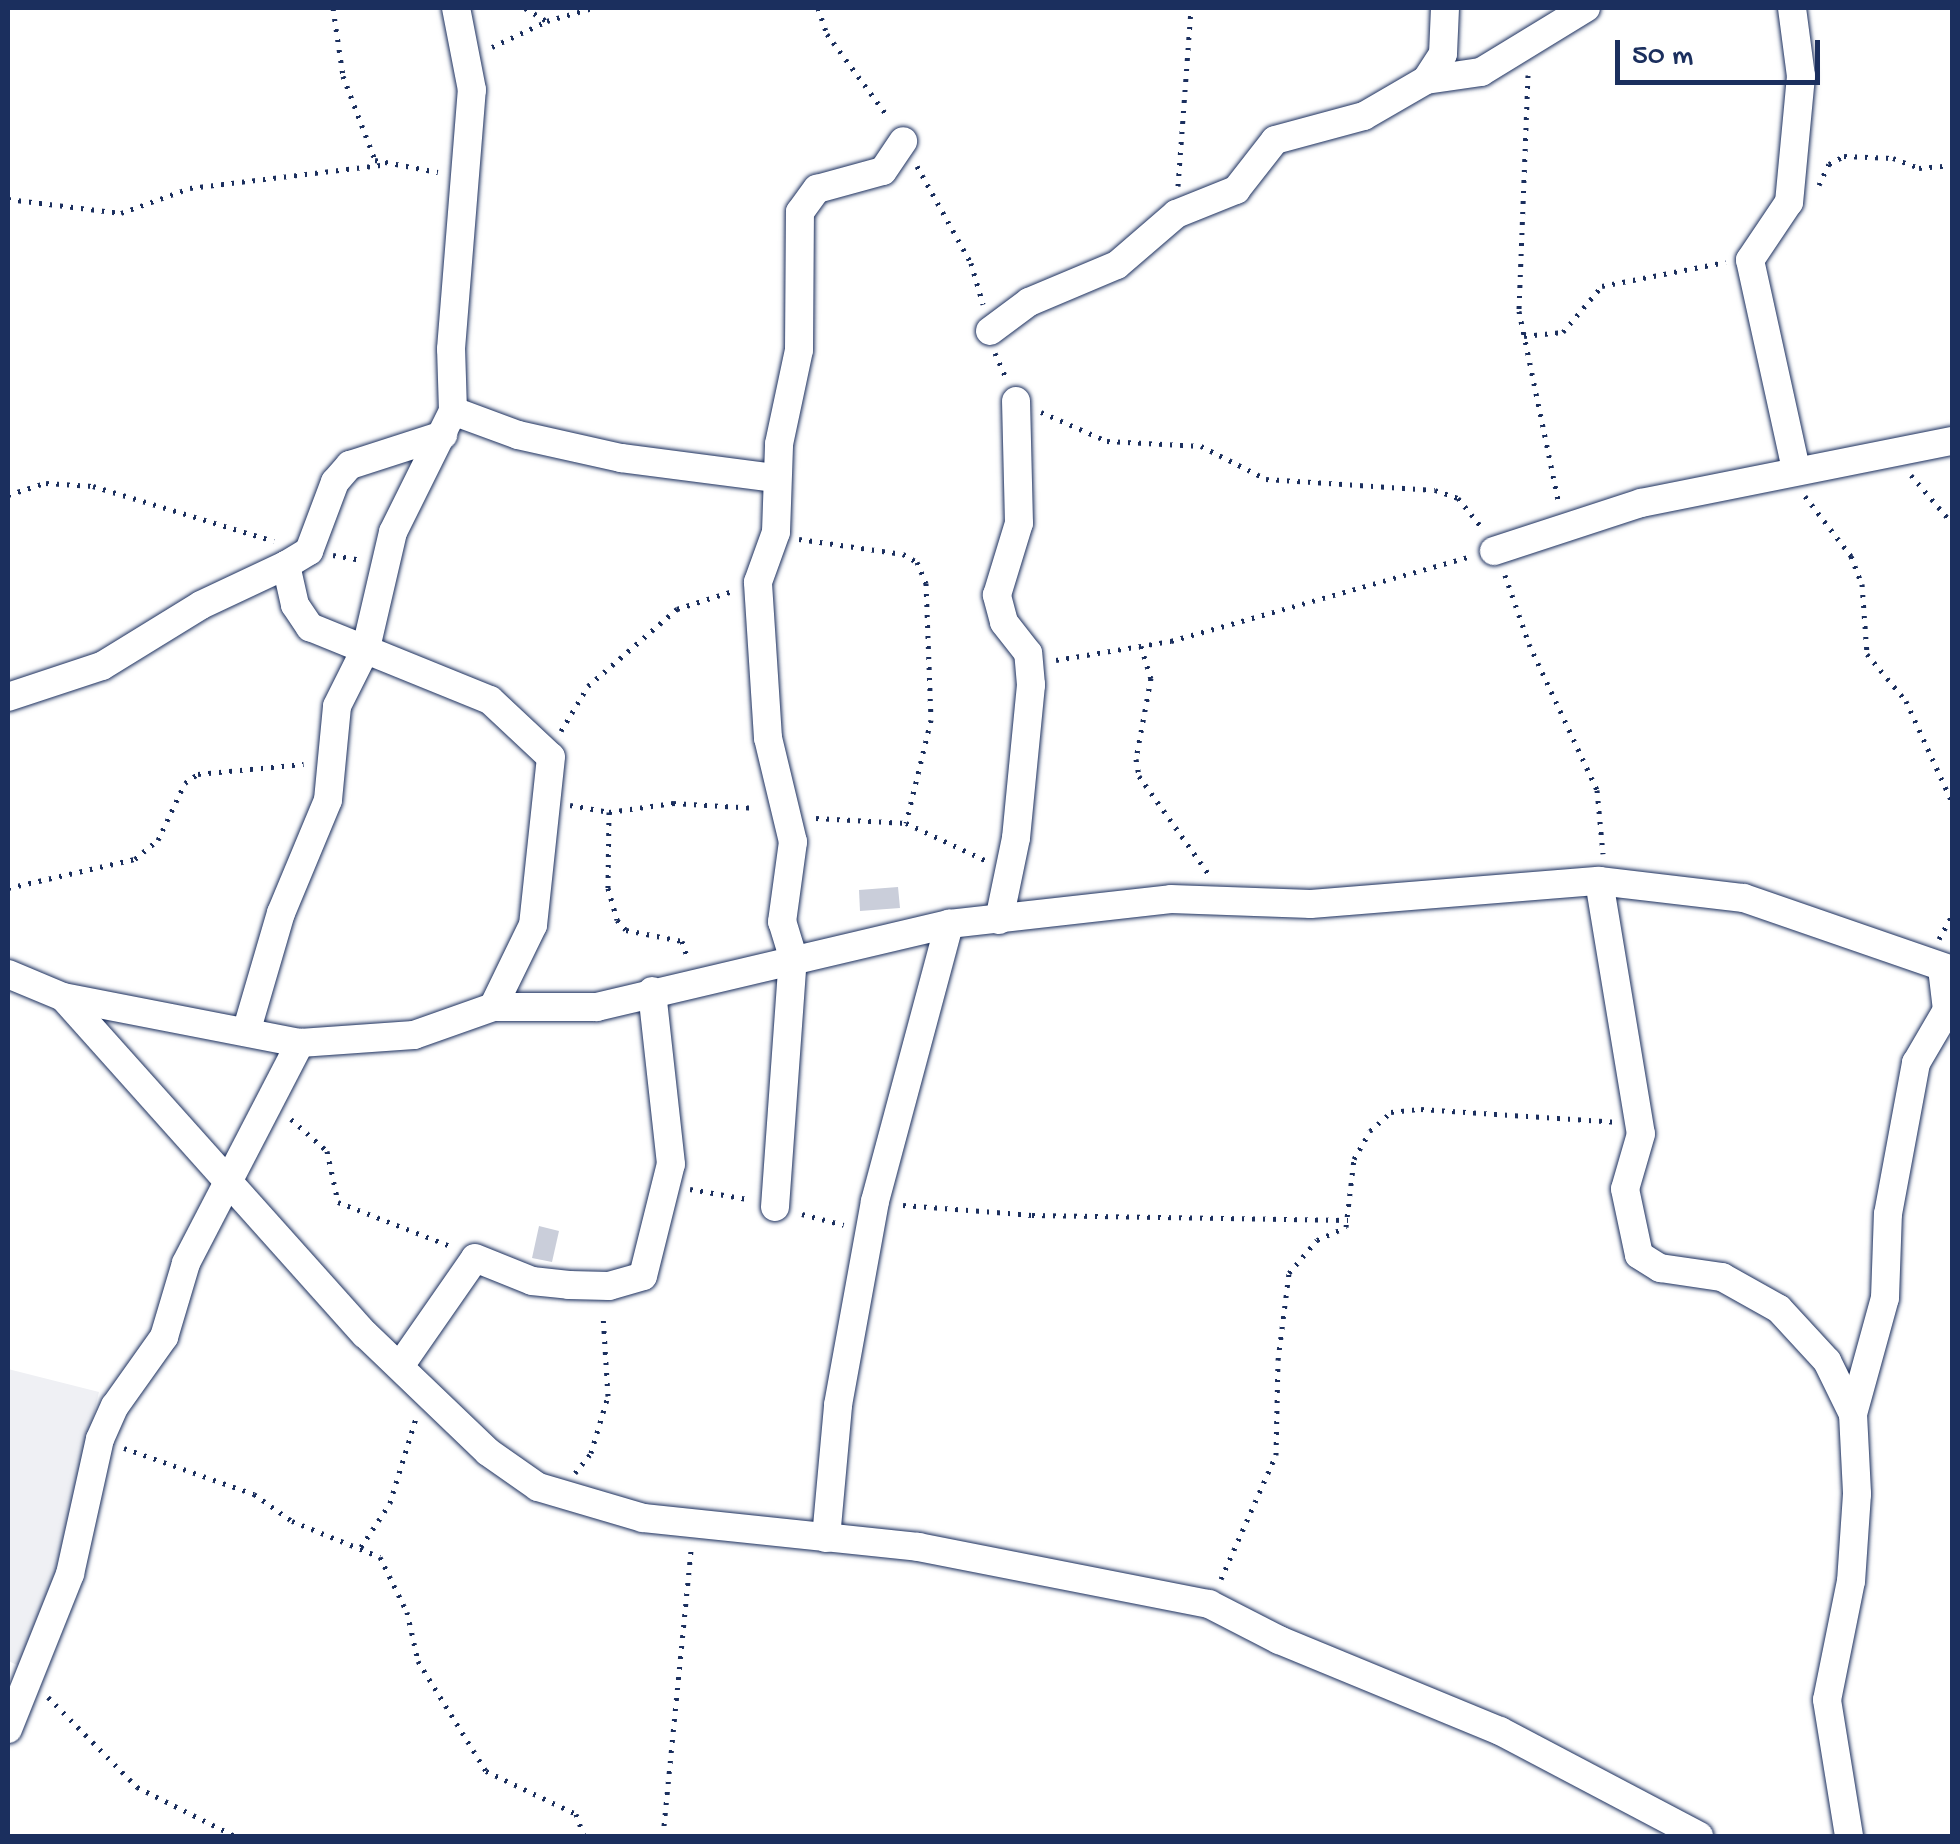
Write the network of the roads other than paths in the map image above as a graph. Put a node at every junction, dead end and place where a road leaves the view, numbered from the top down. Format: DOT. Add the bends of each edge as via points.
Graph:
graph roads {
  1 [pos="456,8"];
  2 [pos="1445,8"];
  3 [pos="1586,8"];
  4 [pos="1792,8"];
  5 [pos="1426,80"];
  6 [pos="904,141"];
  7 [pos="990,331"];
  8 [pos="1016,401"];
  9 [pos="448,423"];
  10 [pos="1952,440"];
  11 [pos="1796,470"];
  12 [pos="776,478"];
  13 [pos="1494,551"];
  14 [pos="297,558"];
  15 [pos="366,648"];
  16 [pos="8,697"];
  17 [pos="1603,882"];
  18 [pos="999,920"];
  19 [pos="948,924"];
  20 [pos="793,956"];
  21 [pos="1947,969"];
  22 [pos="8,974"];
  23 [pos="652,990"];
  24 [pos="63,997"];
  25 [pos="494,1007"];
  26 [pos="247,1030"];
  27 [pos="300,1043"];
  28 [pos="226,1186"];
  29 [pos="775,1207"];
  30 [pos="400,1366"];
  31 [pos="1852,1414"];
  32 [pos="826,1538"];
  33 [pos="8,1729"];
  34 [pos="1699,1836"];
  35 [pos="1849,1836"];
  1 -- 9 [label="street" via="469,52 469,184"];
  2 -- 5 [label="street" via="1443,54"];
  3 -- 5 [label="street" via="1480,72"];
  4 -- 11 [label="street" via="1801,76 1792,182 1784,217 1750,260"];
  5 -- 7 [label="street" via="1364,116 1275,140 1236,190 1176,214 1117,265 1028,302"];
  6 -- 12 [label="street" via="883,171 828,184 804,200 798,350"];
  8 -- 18 [label="street" via="1019,523 998,595 1004,622 1030,665 1012,870"];
  9 -- 12 [label="street" via="621,458"];
  9 -- 14 [label="street" via="342,472"];
  9 -- 15 [label="street" via="404,505"];
  10 -- 11 [label="street"];
  11 -- 13 [label="street" via="1563,527"];
  12 -- 20 [label="street" via="776,532 758,582 768,738 793,856 782,922"];
  14 -- 15 [label="street" via="304,621"];
  14 -- 16 [label="street" via="201,605 102,666"];
  15 -- 25 [label="street" via="490,700 550,764 533,925"];
  15 -- 26 [label="street" via="337,706 328,800 281,912"];
  17 -- 18 [label="street" via="1311,904 1127,902"];
  17 -- 21 [label="street" via="1744,898"];
  17 -- 31 [label="street" via="1639,1123 1641,1144 1625,1188 1639,1255 1660,1268 1722,1278 1779,1309 1827,1361"];
  18 -- 19 [label="street"];
  19 -- 20 [label="street"];
  19 -- 32 [label="street" via="875,1201 838,1405"];
  20 -- 23 [label="street"];
  20 -- 29 [label="street"];
  21 -- 31 [label="street" via="1948,1010 1916,1063 1888,1214 1884,1298"];
  22 -- 24 [label="street"];
  23 -- 25 [label="street" via="562,1012"];
  23 -- 30 [label="street" via="671,1164 643,1276 609,1286 532,1281 475,1258"];
  24 -- 26 [label="street"];
  24 -- 28 [label="street" via="104,1035"];
  25 -- 27 [label="street" via="414,1036"];
  26 -- 27 [label="street"];
  27 -- 28 [label="street"];
  28 -- 30 [label="street"];
  28 -- 33 [label="street" via="186,1263 164,1337 100,1439 87,1520"];
  30 -- 32 [label="street" via="518,1475 574,1501 692,1525"];
  31 -- 35 [label="street" via="1858,1494 1851,1581 1827,1700"];
  32 -- 34 [label="street" via="918,1548 1210,1604 1279,1640 1500,1732"];
}
